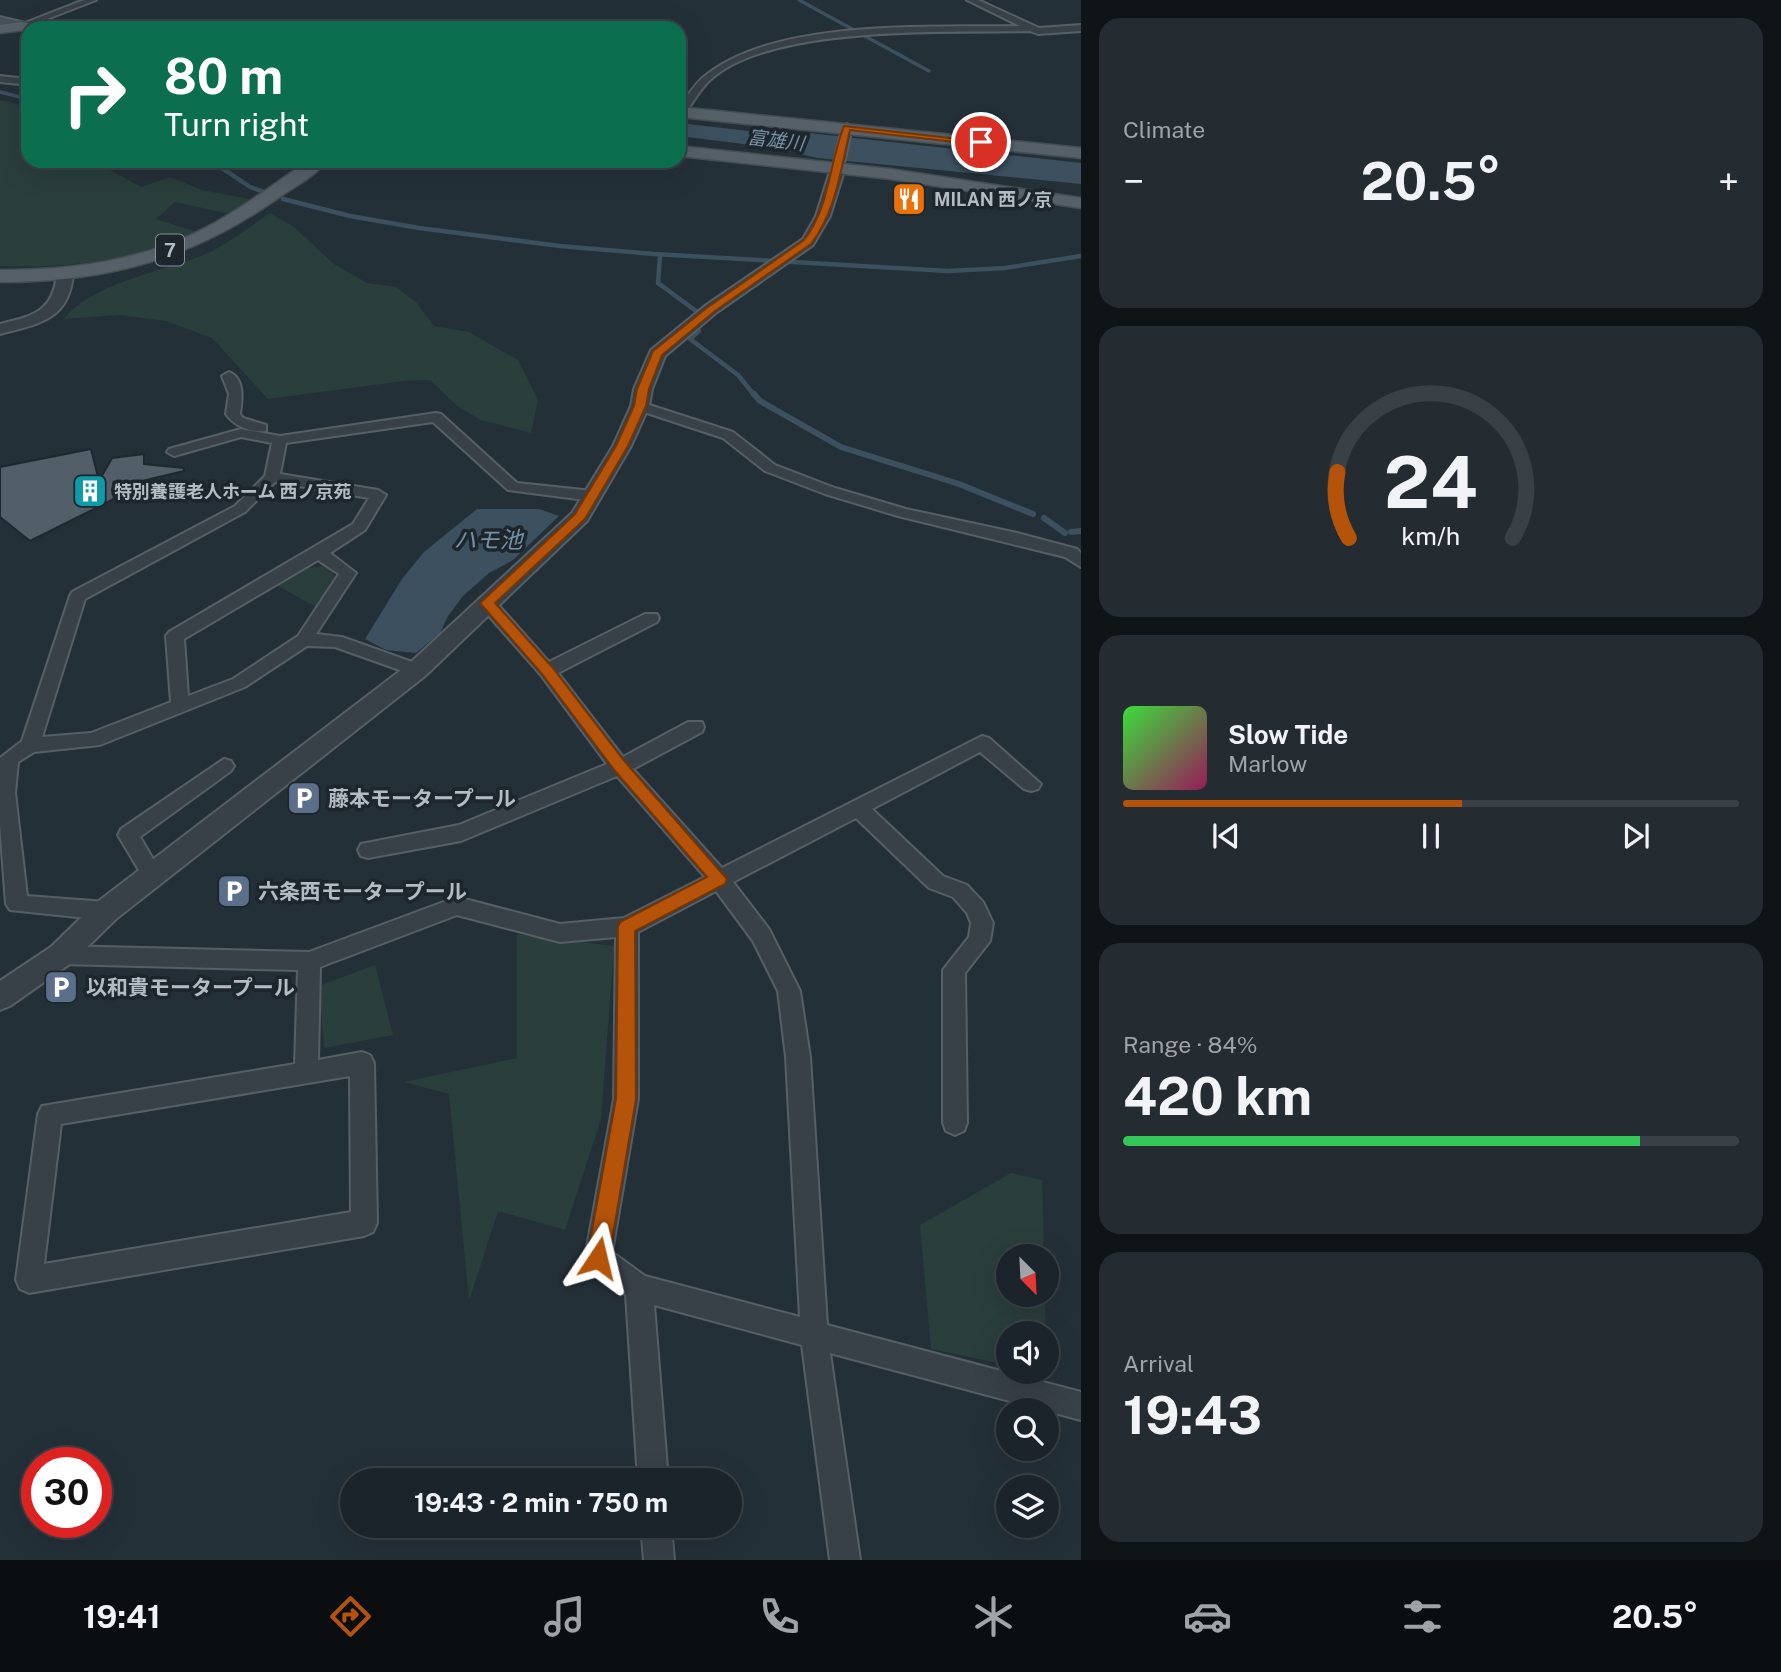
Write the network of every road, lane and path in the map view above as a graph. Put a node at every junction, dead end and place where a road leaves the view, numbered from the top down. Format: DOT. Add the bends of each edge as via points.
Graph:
graph roads {
  1 [pos="92,0"];
  2 [pos="971,0"];
  3 [pos="0,20"];
  4 [pos="46,21"];
  5 [pos="21,27"];
  6 [pos="1031,28"];
  7 [pos="1081,28"];
  8 [pos="0,29"];
  9 [pos="21,29"];
  10 [pos="0,79"];
  11 [pos="21,81"];
  12 [pos="686,104"];
  13 [pos="686,113"];
  14 [pos="846,131"];
  15 [pos="686,152"];
  16 [pos="1081,153"];
  17 [pos="838,165"];
  18 [pos="309,168"];
  19 [pos="1081,203"];
  20 [pos="65,274"];
  21 [pos="0,276"];
  22 [pos="0,329"];
  23 [pos="229,376"];
  24 [pos="640,406"];
  25 [pos="280,440"];
  26 [pos="174,452"];
  27 [pos="272,477"];
  28 [pos="593,496"];
  29 [pos="318,553"];
  30 [pos="1081,562"];
  31 [pos="487,603"];
  32 [pos="651,618"];
  33 [pos="304,640"];
  34 [pos="416,670"];
  35 [pos="547,671"];
  36 [pos="180,706"];
  37 [pos="695,727"];
  38 [pos="30,745"];
  39 [pos="224,766"];
  40 [pos="620,767"];
  41 [pos="1031,784"];
  42 [pos="2,793"];
  43 [pos="857,807"];
  44 [pos="368,849"];
  45 [pos="153,876"];
  46 [pos="719,879"];
  47 [pos="106,911"];
  48 [pos="626,927"];
  49 [pos="61,955"];
  50 [pos="309,961"];
  51 [pos="0,997"];
  52 [pos="306,1073"];
  53 [pos="955,1123"];
  54 [pos="639,1288"];
  55 [pos="814,1334"];
  56 [pos="1081,1406"];
  57 [pos="652,1468"];
  58 [pos="657,1538"];
  59 [pos="659,1560"];
  60 [pos="845,1560"];
  1 -- 4 [label="street"];
  2 -- 6 [label="street"];
  3 -- 5 [label="main road"];
  6 -- 7 [label="street"];
  6 -- 12 [label="street" via="863,32 789,42 736,59 707,78"];
  8 -- 9 [label="main road"];
  10 -- 11 [label="street"];
  13 -- 14 [label="main road"];
  14 -- 16 [label="main road"];
  14 -- 17 [label="street"];
  15 -- 17 [label="main road"];
  17 -- 19 [label="main road"];
  17 -- 24 [label="street" via="829,199 808,242 711,309 657,354"];
  18 -- 20 [label="main road, 7" via="252,209 180,247"];
  20 -- 21 [label="main road, 7"];
  20 -- 22 [label="street" via="65,292 49,312"];
  23 -- 25 [label="street" via="236,394 233,414 238,421 277,431"];
  24 -- 28 [label="street"];
  24 -- 30 [label="street" via="728,435 770,468 830,491 903,513 1017,538 1070,553"];
  25 -- 26 [label="street" via="241,433"];
  25 -- 27 [label="street"];
  25 -- 28 [label="street" via="436,417 513,487"];
  27 -- 29 [label="street" via="378,495 359,527"];
  27 -- 38 [label="street" via="240,509 78,596"];
  28 -- 31 [label="street" via="580,517"];
  29 -- 33 [label="street" via="348,573"];
  29 -- 36 [label="street" via="174,636"];
  31 -- 34 [label="street"];
  31 -- 35 [label="street"];
  32 -- 35 [label="street"];
  33 -- 34 [label="street" via="336,641"];
  33 -- 36 [label="street" via="239,682"];
  34 -- 45 [label="street"];
  35 -- 40 [label="street"];
  36 -- 38 [label="street" via="93,740"];
  37 -- 40 [label="street"];
  38 -- 42 [label="street" via="9,759"];
  39 -- 45 [label="street" via="128,835"];
  40 -- 44 [label="street" via="461,833"];
  40 -- 46 [label="street"];
  41 -- 43 [label="street" via="982,743"];
  42 -- 47 [label="street" via="9,813 17,904"];
  43 -- 46 [label="street"];
  43 -- 53 [label="street" via="936,882 960,891 976,908 982,923 979,941 954,970"];
  45 -- 47 [label="street"];
  46 -- 48 [label="street"];
  46 -- 55 [label="street" via="761,935 789,991 798,1057"];
  47 -- 49 [label="street"];
  48 -- 50 [label="street" via="560,933 457,906"];
  48 -- 54 [label="street" via="626,1099 598,1258"];
  49 -- 50 [label="street"];
  49 -- 51 [label="street"];
  50 -- 52 [label="street"];
  52 -- 52 [label="street" via="362,1063 364,1223 29,1280 50,1114"];
  54 -- 55 [label="street"];
  54 -- 57 [label="street"];
  55 -- 56 [label="street"];
  55 -- 60 [label="street"];
  58 -- 59 [label="street"];
}
